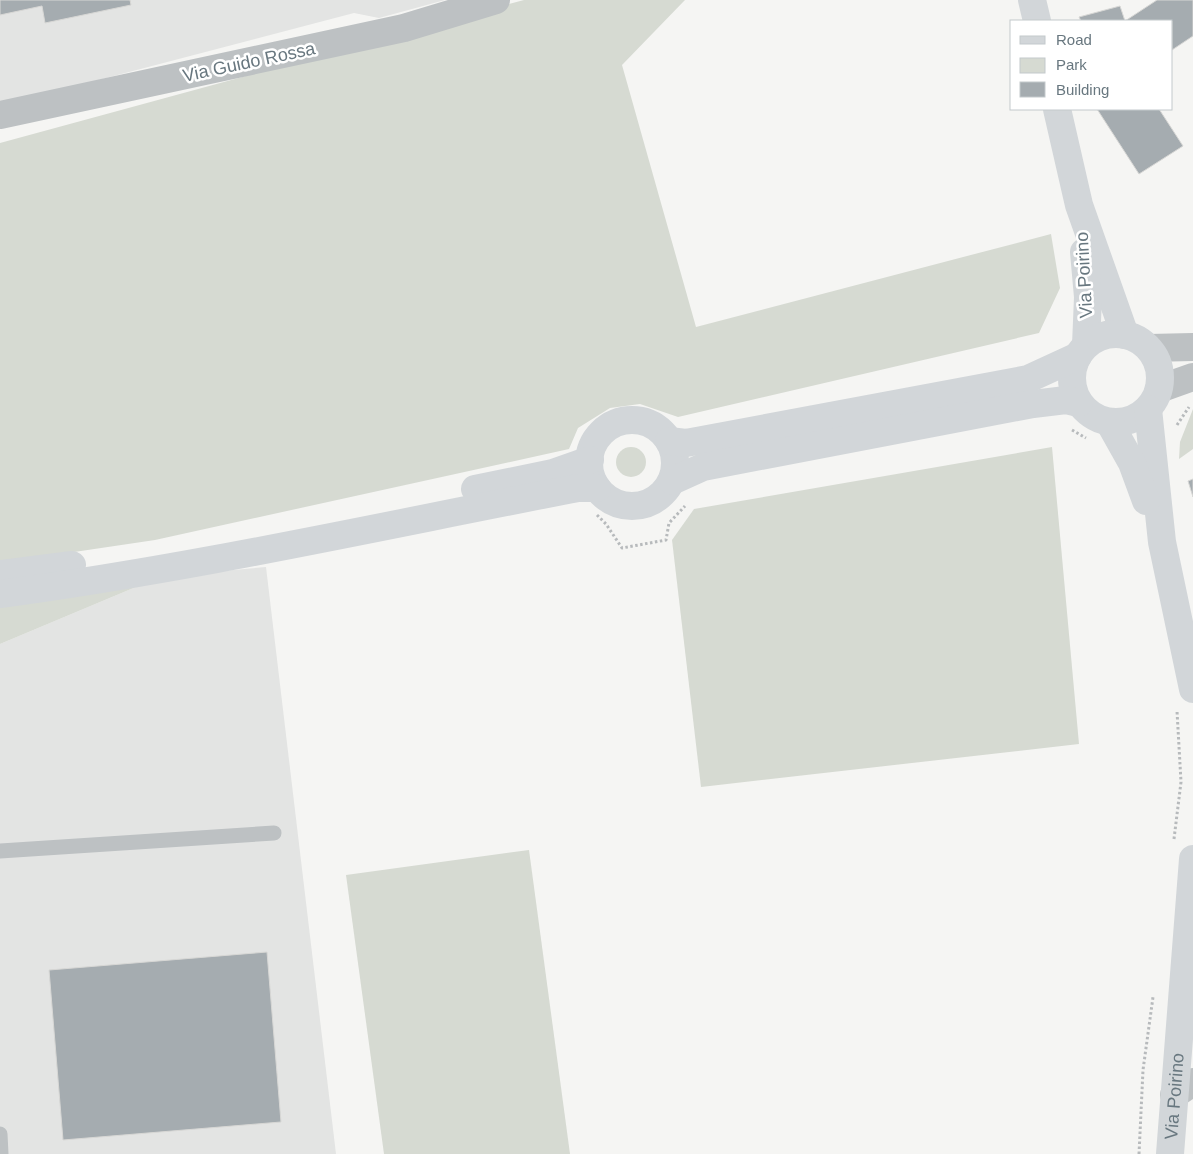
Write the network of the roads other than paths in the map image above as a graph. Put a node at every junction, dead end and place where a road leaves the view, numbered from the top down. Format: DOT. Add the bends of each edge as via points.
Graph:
graph roads {
  1 [pos="496,0"];
  2 [pos="1057,110"];
  3 [pos="0,116"];
  4 [pos="1079,206"];
  5 [pos="1125,335"];
  6 [pos="1193,347"];
  7 [pos="1149,348"];
  8 [pos="1082,350"];
  9 [pos="1193,377"];
  10 [pos="1154,399"];
  11 [pos="1079,403"];
  12 [pos="1109,422"];
  13 [pos="669,441"];
  14 [pos="590,460"];
  15 [pos="672,481"];
  16 [pos="595,499"];
  17 [pos="1162,542"];
  18 [pos="0,574"];
  19 [pos="0,594"];
  20 [pos="1185,697"];
  21 [pos="274,833"];
  22 [pos="0,851"];
  23 [pos="1193,859"];
  24 [pos="1184,1088"];
  25 [pos="0,1134"];
  26 [pos="2,1154"];
  27 [pos="1170,1154"];
  1 -- 3 [label="street, Via Guido Rossa" via="404,28"];
  2 -- 4 [label="street, Via Poirino"];
  4 -- 5 [label="street, Via Poirino"];
  4 -- 8 [label="street, Via Poirino" via="1088,297"];
  5 -- 7 [label="street" via="1138,339"];
  5 -- 8 [label="street" via="1104,336"];
  6 -- 7 [label="street"];
  7 -- 10 [label="street" via="1160,374"];
  8 -- 11 [label="street" via="1072,380"];
  8 -- 13 [label="street" via="1028,379 686,443"];
  9 -- 10 [label="street"];
  10 -- 12 [label="street" via="1136,418"];
  10 -- 17 [label="street"];
  11 -- 12 [label="street" via="1097,419"];
  11 -- 15 [label="street" via="1066,400 1033,404 703,467"];
  12 -- 17 [label="street" via="1132,463"];
  13 -- 14 [label="street" via="649,423 623,422 600,435"];
  13 -- 15 [label="street" via="674,453"];
  14 -- 16 [label="street"];
  14 -- 18 [label="street" via="553,473 286,528 86,563"];
  15 -- 16 [label="street" via="654,501 641,505 629,506"];
  16 -- 19 [label="street" via="578,488 227,557"];
  17 -- 20 [label="street"];
  21 -- 22 [label="lane"];
  23 -- 24 [label="street, Via Poirino"];
  24 -- 27 [label="street, Via Poirino"];
  25 -- 26 [label="lane"];
}
